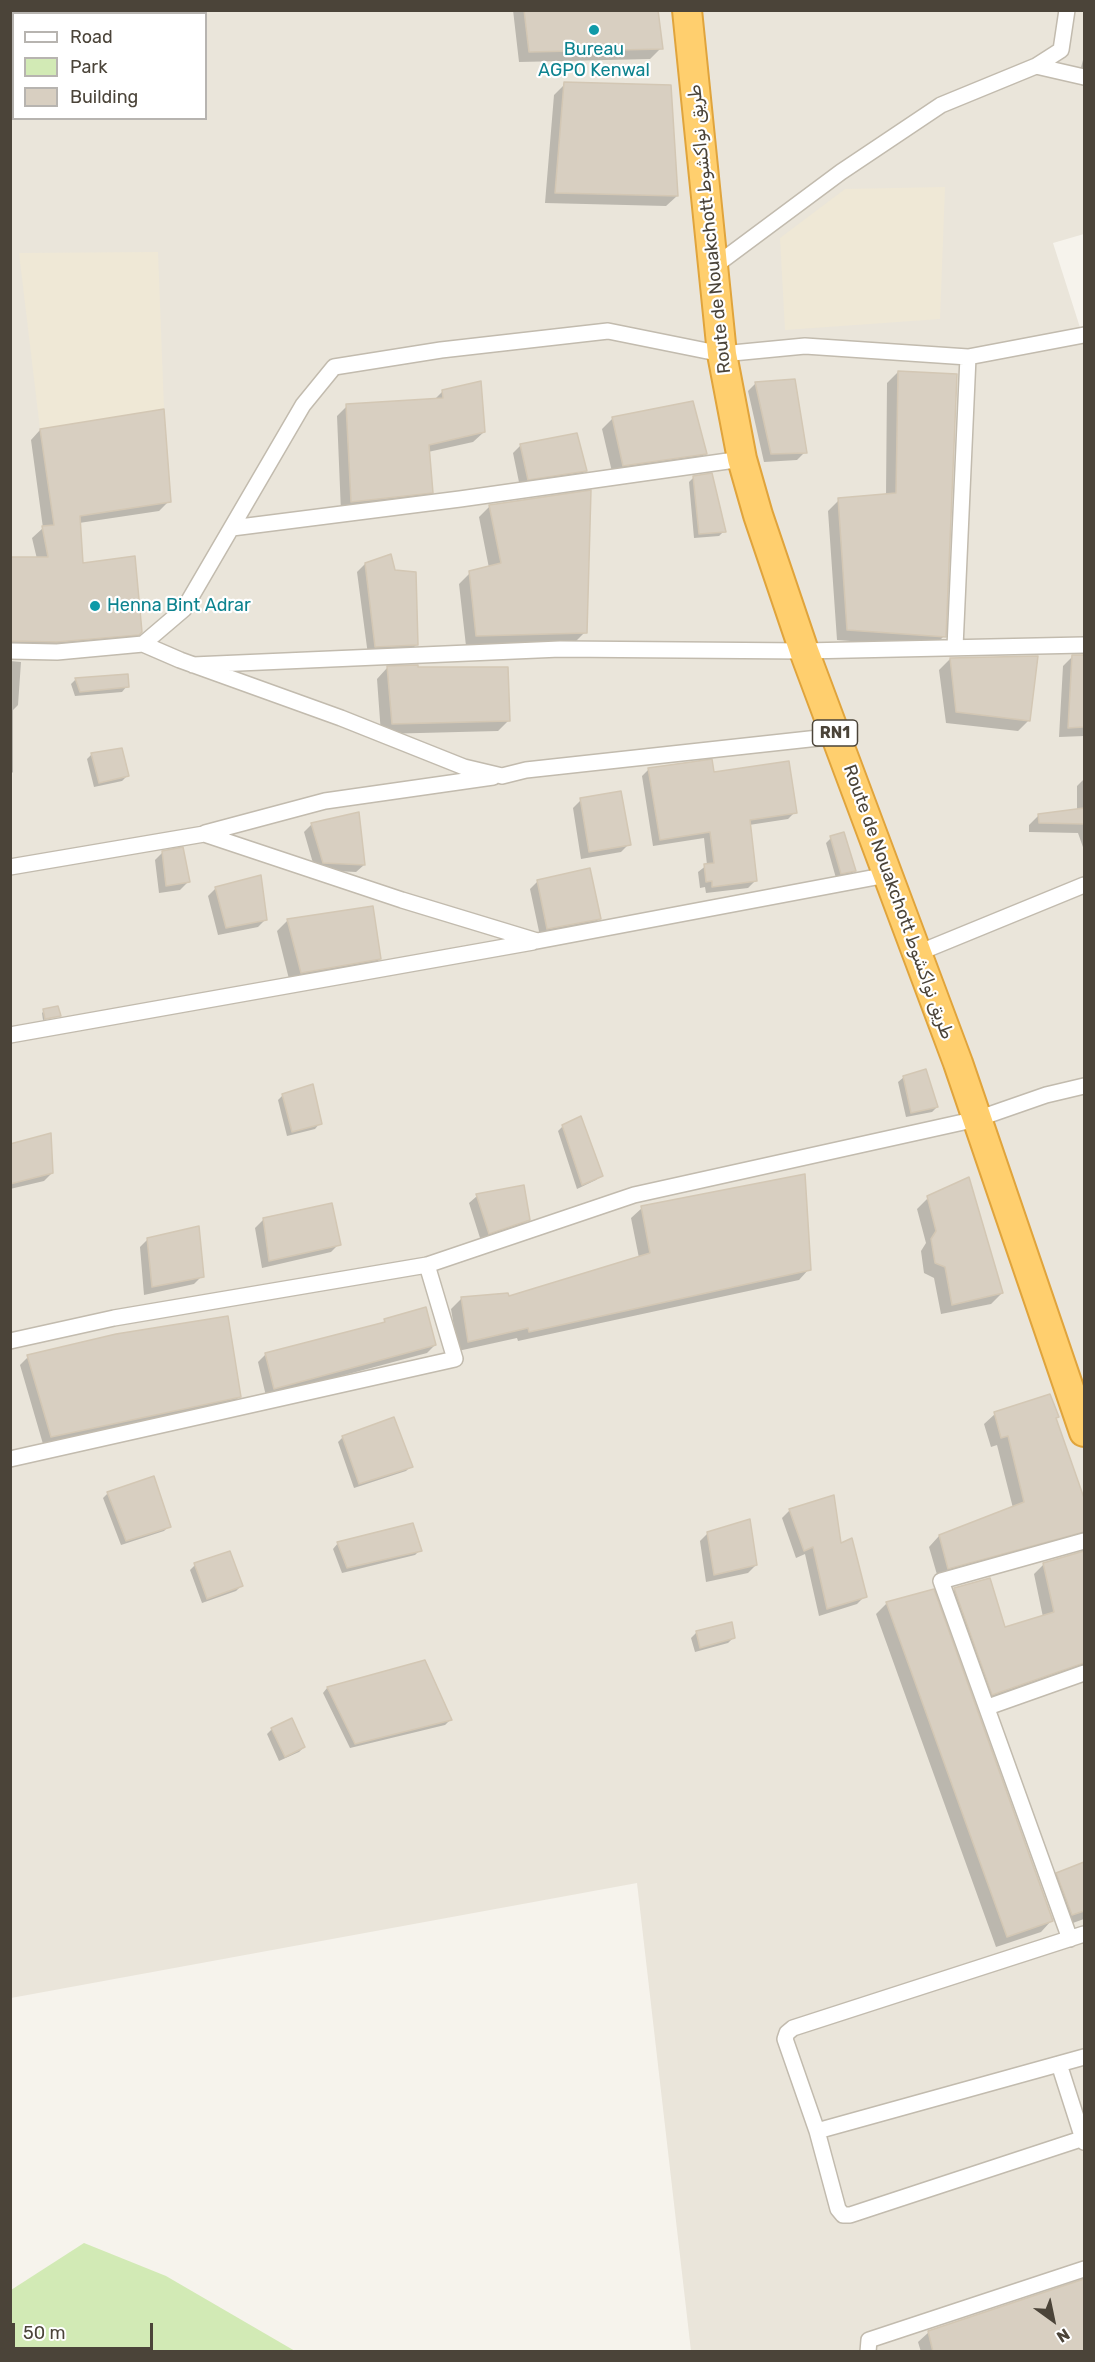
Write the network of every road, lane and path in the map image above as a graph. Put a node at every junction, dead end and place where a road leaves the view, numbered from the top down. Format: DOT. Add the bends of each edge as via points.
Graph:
graph roads {
  1 [pos="687,10"];
  2 [pos="1067,10"];
  3 [pos="1036,66"];
  4 [pos="1084,77"];
  5 [pos="711,268"];
  6 [pos="1084,335"];
  7 [pos="722,354"];
  8 [pos="968,357"];
  9 [pos="742,459"];
  10 [pos="232,528"];
  11 [pos="143,644"];
  12 [pos="1084,645"];
  13 [pos="956,647"];
  14 [pos="10,651"];
  15 [pos="804,651"];
  16 [pos="193,665"];
  17 [pos="837,736"];
  18 [pos="502,776"];
  19 [pos="204,834"];
  20 [pos="10,867"];
  21 [pos="887,874"];
  22 [pos="1084,885"];
  23 [pos="537,941"];
  24 [pos="918,953"];
  25 [pos="10,1035"];
  26 [pos="1084,1086"];
  27 [pos="977,1119"];
  28 [pos="427,1265"];
  29 [pos="10,1341"];
  30 [pos="1082,1416"];
  31 [pos="10,1459"];
  32 [pos="1084,1541"];
  33 [pos="1084,1673"];
  34 [pos="988,1707"];
  35 [pos="1077,1937"];
  36 [pos="1084,2057"];
  37 [pos="1059,2064"];
  38 [pos="817,2131"];
  39 [pos="1084,2140"];
  40 [pos="1084,2269"];
  41 [pos="868,2352"];
  1 -- 5 [label="highway, Route de Nouakchott طريق نواكشوط / RN1"];
  2 -- 3 [label="street" via="1061,50"];
  3 -- 4 [label="street"];
  3 -- 5 [label="street" via="941,105 841,172"];
  5 -- 7 [label="highway, Route de Nouakchott طريق نواكشوط / RN1"];
  6 -- 8 [label="street"];
  7 -- 8 [label="street" via="805,346"];
  7 -- 9 [label="highway, Route de Nouakchott طريق نواكشوط / RN1"];
  7 -- 10 [label="street" via="608,331 334,367 303,405"];
  8 -- 13 [label="street"];
  9 -- 10 [label="street"];
  9 -- 15 [label="highway, Route de Nouakchott طريق نواكشوط / RN1"];
  10 -- 11 [label="street" via="184,609"];
  11 -- 14 [label="street" via="57,652"];
  11 -- 16 [label="street"];
  12 -- 13 [label="street"];
  13 -- 15 [label="street"];
  15 -- 16 [label="street" via="560,649"];
  15 -- 17 [label="highway, Route de Nouakchott طريق نواكشوط / RN1"];
  16 -- 18 [label="street" via="464,766"];
  17 -- 18 [label="street" via="526,770"];
  17 -- 21 [label="highway, Route de Nouakchott طريق نواكشوط / RN1"];
  18 -- 19 [label="street" via="325,801"];
  19 -- 20 [label="street"];
  19 -- 23 [label="street"];
  21 -- 23 [label="street"];
  21 -- 24 [label="highway, Route de Nouakchott طريق نواكشوط / RN1"];
  22 -- 24 [label="street"];
  23 -- 25 [label="street"];
  24 -- 27 [label="highway, Route de Nouakchott طريق نواكشوط / RN1"];
  26 -- 27 [label="street"];
  27 -- 28 [label="street" via="634,1195"];
  27 -- 30 [label="highway, Route de Nouakchott طريق نواكشوط / RN1"];
  28 -- 29 [label="street" via="114,1318"];
  28 -- 31 [label="street" via="455,1359"];
  32 -- 34 [label="street" via="941,1581"];
  33 -- 34 [label="street"];
  34 -- 35 [label="street"];
  35 -- 38 [label="street" via="793,2028 785,2039"];
  36 -- 37 [label="street"];
  37 -- 38 [label="street"];
  37 -- 39 [label="street"];
  38 -- 39 [label="street" via="838,2209 843,2215"];
  40 -- 41 [label="street" via="869,2340"];
}
